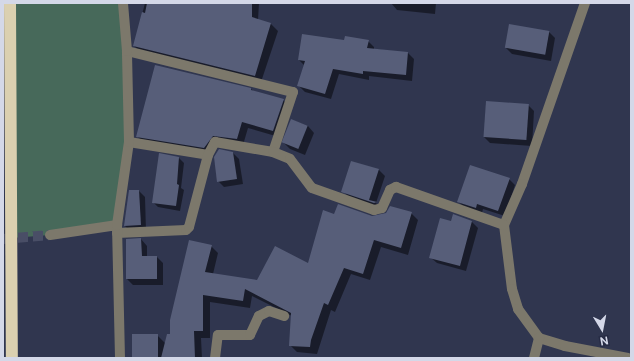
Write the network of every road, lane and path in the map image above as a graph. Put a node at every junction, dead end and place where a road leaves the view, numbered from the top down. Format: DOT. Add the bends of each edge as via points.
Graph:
graph roads {
  1 [pos="10,3"];
  2 [pos="123,3"];
  3 [pos="585,3"];
  4 [pos="127,51"];
  5 [pos="129,142"];
  6 [pos="273,152"];
  7 [pos="208,155"];
  8 [pos="504,225"];
  9 [pos="117,229"];
  10 [pos="50,235"];
  11 [pos="284,316"];
  12 [pos="539,338"];
  13 [pos="12,358"];
  14 [pos="120,358"];
  15 [pos="215,358"];
  16 [pos="534,358"];
  17 [pos="628,358"];
  1 -- 13 [label="highway"];
  2 -- 4 [label="street"];
  3 -- 8 [label="street" via="522,184"];
  4 -- 5 [label="street"];
  4 -- 6 [label="street" via="293,92"];
  5 -- 7 [label="street"];
  5 -- 9 [label="street"];
  6 -- 7 [label="street" via="215,142"];
  6 -- 8 [label="street" via="290,159 312,188 374,210 382,208 390,190 396,186"];
  7 -- 9 [label="street" via="189,227 186,230"];
  8 -- 12 [label="street" via="512,289 518,310"];
  9 -- 10 [label="street"];
  9 -- 14 [label="street"];
  11 -- 15 [label="street" via="269,311 259,316 250,335 218,336"];
  12 -- 16 [label="street"];
  12 -- 17 [label="street" via="565,346"];
}
